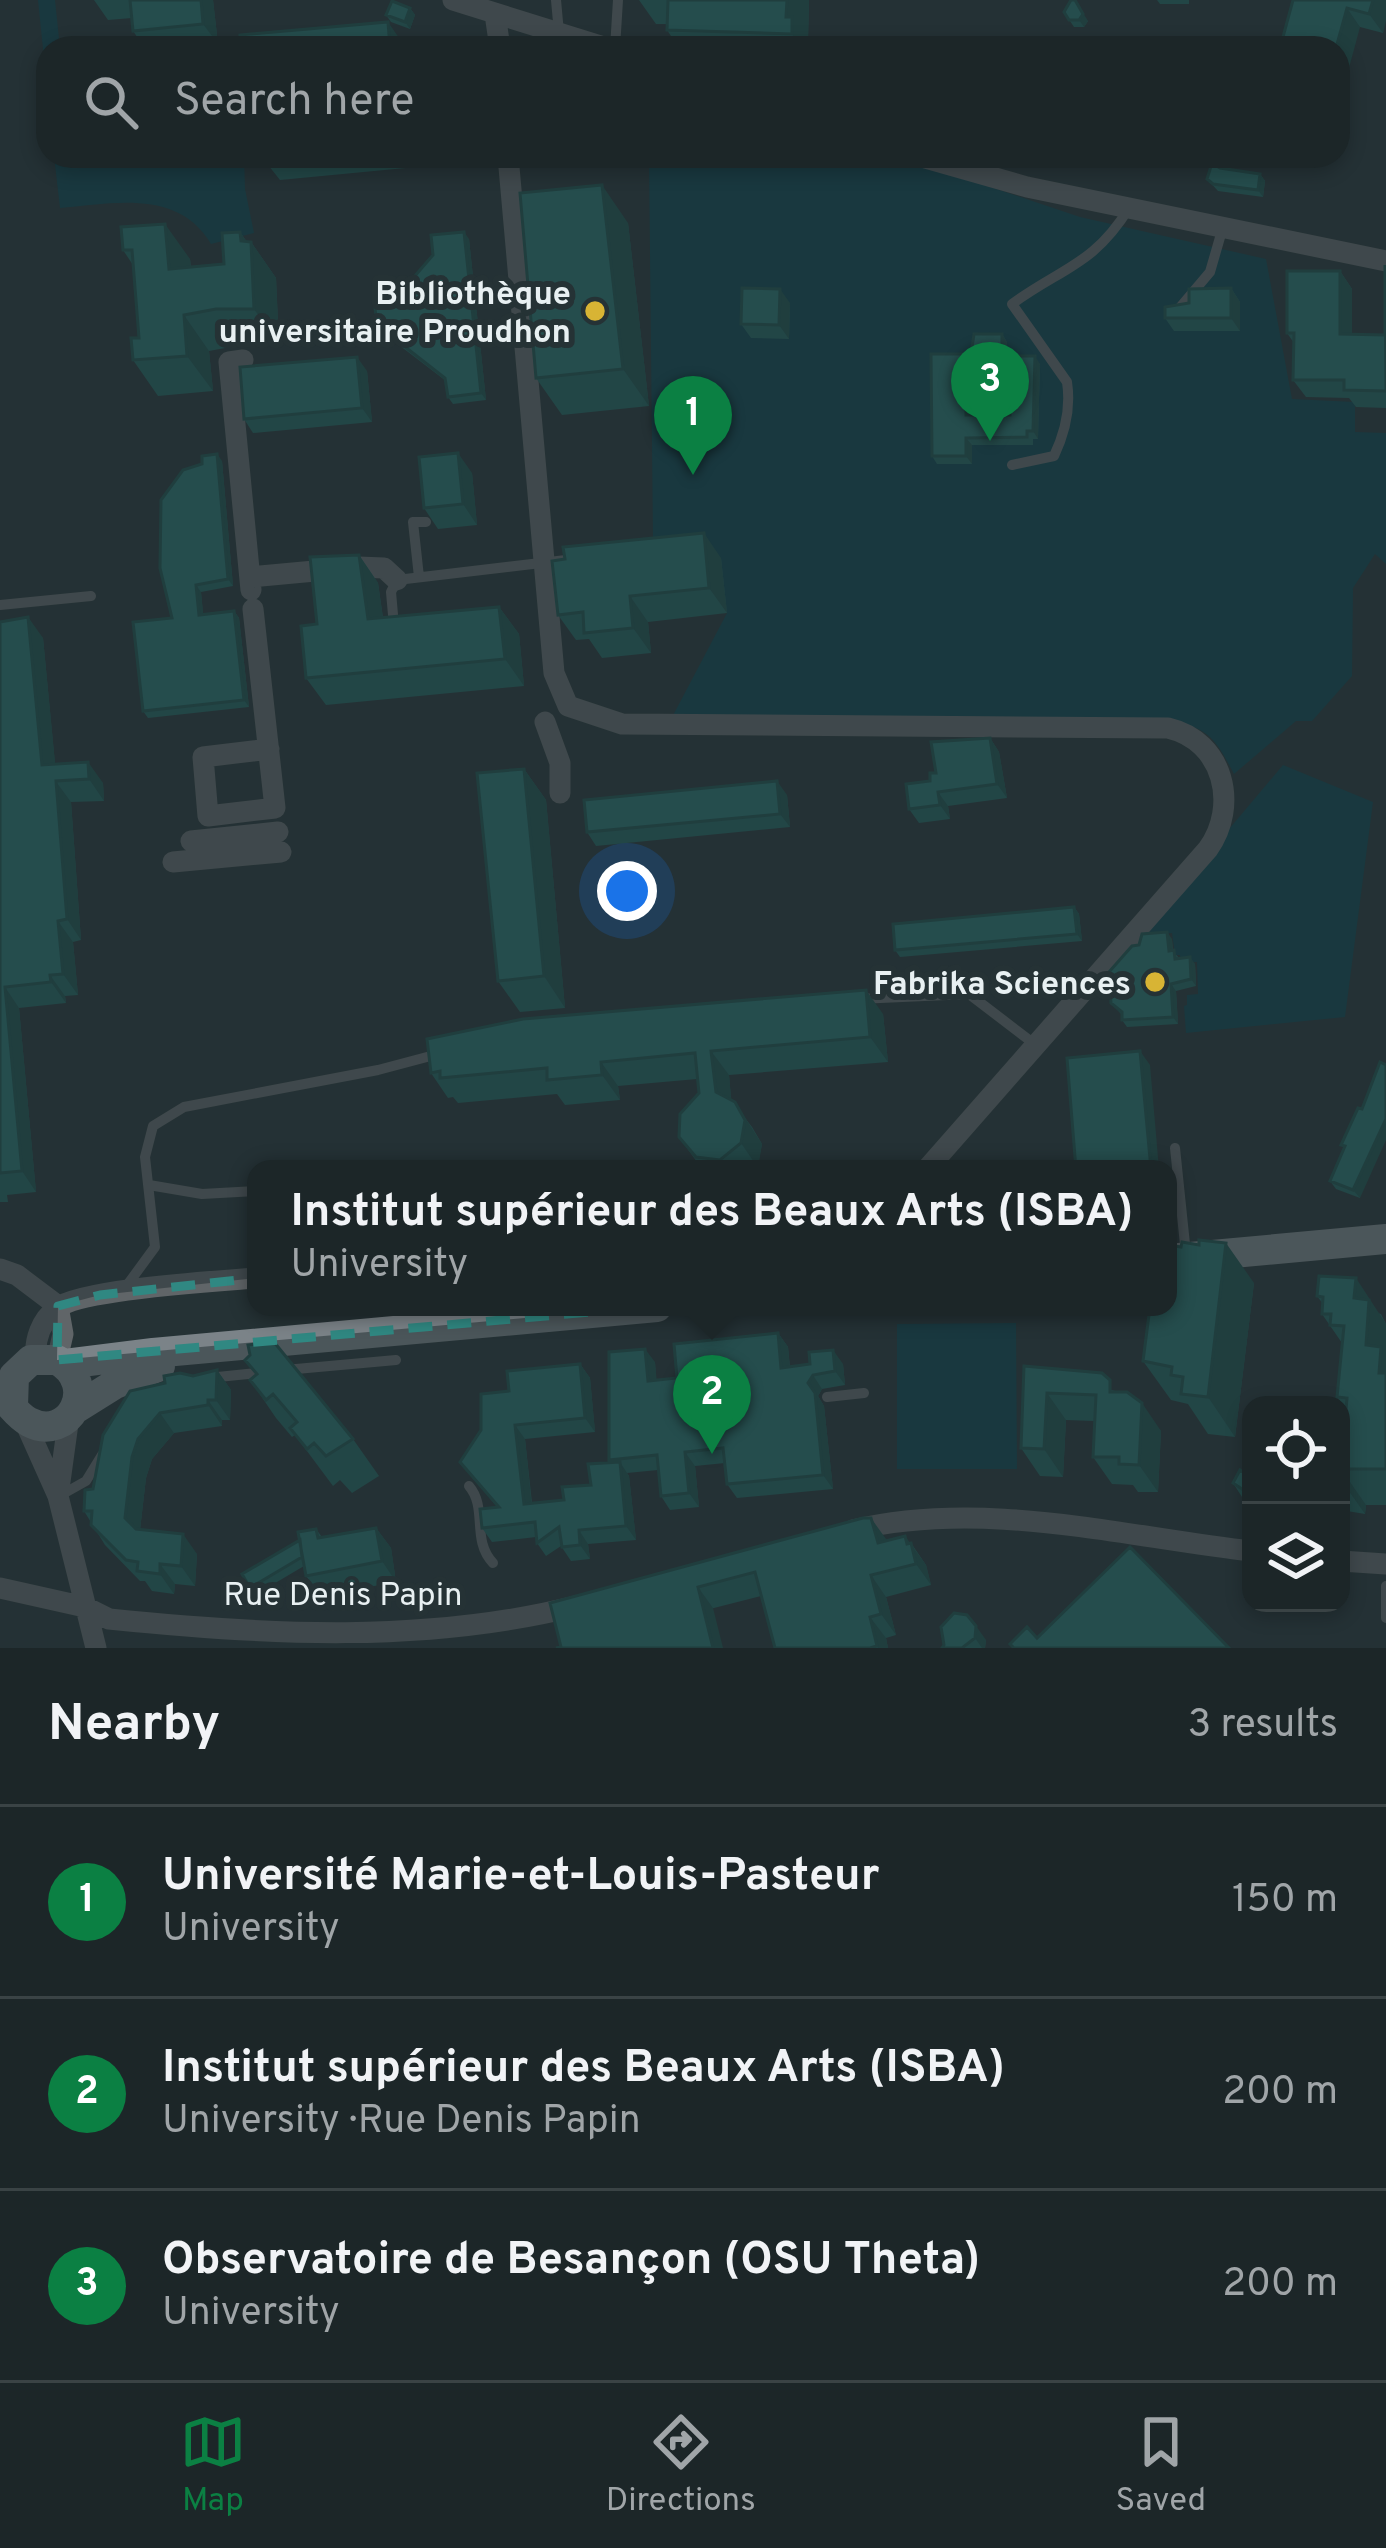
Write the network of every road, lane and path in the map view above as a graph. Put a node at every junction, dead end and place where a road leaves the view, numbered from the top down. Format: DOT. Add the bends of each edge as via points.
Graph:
graph roads {
  1 [pos="453,0"];
  2 [pos="556,0"];
  3 [pos="618,0"];
  4 [pos="496,7"];
  5 [pos="559,33"];
  6 [pos="569,36"];
  7 [pos="613,36"];
  8 [pos="509,168"];
  9 [pos="959,168"];
  10 [pos="1129,208"];
  11 [pos="1223,227"];
  12 [pos="1385,258"];
  13 [pos="1177,310"];
  14 [pos="243,360"];
  15 [pos="1012,465"];
  16 [pos="426,522"];
  17 [pos="555,560"];
  18 [pos="408,579"];
  19 [pos="252,592"];
  20 [pos="91,596"];
  21 [pos="0,605"];
  22 [pos="394,635"];
  23 [pos="545,722"];
  24 [pos="269,749"];
  25 [pos="560,794"];
  26 [pos="191,841"];
  27 [pos="173,862"];
  28 [pos="845,1000"];
  29 [pos="1038,1046"];
  30 [pos="461,1049"];
  31 [pos="1175,1148"];
  32 [pos="934,1160"];
  33 [pos="1175,1160"];
  34 [pos="148,1185"];
  35 [pos="247,1192"];
  36 [pos="1386,1238"];
  37 [pos="1177,1258"];
  38 [pos="0,1269"];
  39 [pos="247,1279"];
  40 [pos="123,1291"];
  41 [pos="58,1306"];
  42 [pos="562,1316"];
  43 [pos="0,1347"];
  44 [pos="215,1349"];
  45 [pos="396,1360"];
  46 [pos="47,1361"];
  47 [pos="188,1381"];
  48 [pos="863,1394"];
  49 [pos="826,1397"];
  50 [pos="12,1406"];
  51 [pos="72,1412"];
  52 [pos="108,1442"];
  53 [pos="470,1486"];
  54 [pos="58,1496"];
  55 [pos="838,1534"];
  56 [pos="1242,1550"];
  57 [pos="1350,1562"];
  58 [pos="493,1564"];
  59 [pos="1386,1564"];
  60 [pos="1386,1586"];
  61 [pos="0,1588"];
  62 [pos="600,1600"];
  63 [pos="85,1607"];
  64 [pos="1386,1618"];
  65 [pos="96,1648"];
  1 -- 4 [label="street"];
  2 -- 5 [label="lane"];
  3 -- 7 [label="lane"];
  4 -- 5 [label="street"];
  5 -- 6 [label="street"];
  8 -- 17 [label="street"];
  9 -- 10 [label="street"];
  10 -- 11 [label="street"];
  10 -- 15 [label="lane" via="1087,259 1012,304 1069,394 1054,456"];
  11 -- 12 [label="street"];
  11 -- 13 [label="lane" via="1210,272"];
  14 -- 19 [label="street" via="229,362"];
  16 -- 18 [label="lane" via="412,522"];
  17 -- 18 [label="lane"];
  17 -- 29 [label="street" via="554,673 568,706 622,724 1168,728 1205,747 1227,803 1222,830"];
  18 -- 19 [label="street" via="358,567"];
  18 -- 22 [label="lane" via="392,592"];
  19 -- 24 [label="street"];
  20 -- 21 [label="lane"];
  23 -- 25 [label="street" via="560,763"];
  26 -- 27 [label="street" via="280,842"];
  28 -- 29 [label="lane" via="969,994"];
  29 -- 32 [label="street"];
  30 -- 34 [label="lane" via="184,1107 153,1126"];
  31 -- 33 [label="lane"];
  34 -- 35 [label="lane"];
  34 -- 40 [label="lane" via="155,1247"];
  36 -- 37 [label="main road"];
  38 -- 41 [label="street"];
  39 -- 40 [label="street"];
  40 -- 41 [label="street"];
  41 -- 46 [label="street" via="63,1334"];
  42 -- 44 [label="main road"];
  43 -- 46 [label="main road"];
  44 -- 46 [label="main road"];
  44 -- 51 [label="main road" via="139,1372"];
  45 -- 47 [label="lane"];
  46 -- 50 [label="main road" via="14,1376"];
  46 -- 51 [label="main road" via="78,1385"];
  48 -- 49 [label="lane"];
  50 -- 51 [label="main road" via="47,1426"];
  50 -- 54 [label="street"];
  51 -- 54 [label="street"];
  52 -- 54 [label="lane" via="86,1481"];
  53 -- 58 [label="lane" via="481,1547"];
  54 -- 63 [label="street"];
  55 -- 56 [label="street" via="937,1519 1027,1520"];
  57 -- 59 [label="street"];
  60 -- 64 [label="lane"];
  61 -- 63 [label="street, Rue Denis Papin"];
  62 -- 63 [label="street, Rue Denis Papin" via="423,1632 158,1624 109,1619"];
  63 -- 65 [label="street"];
}
